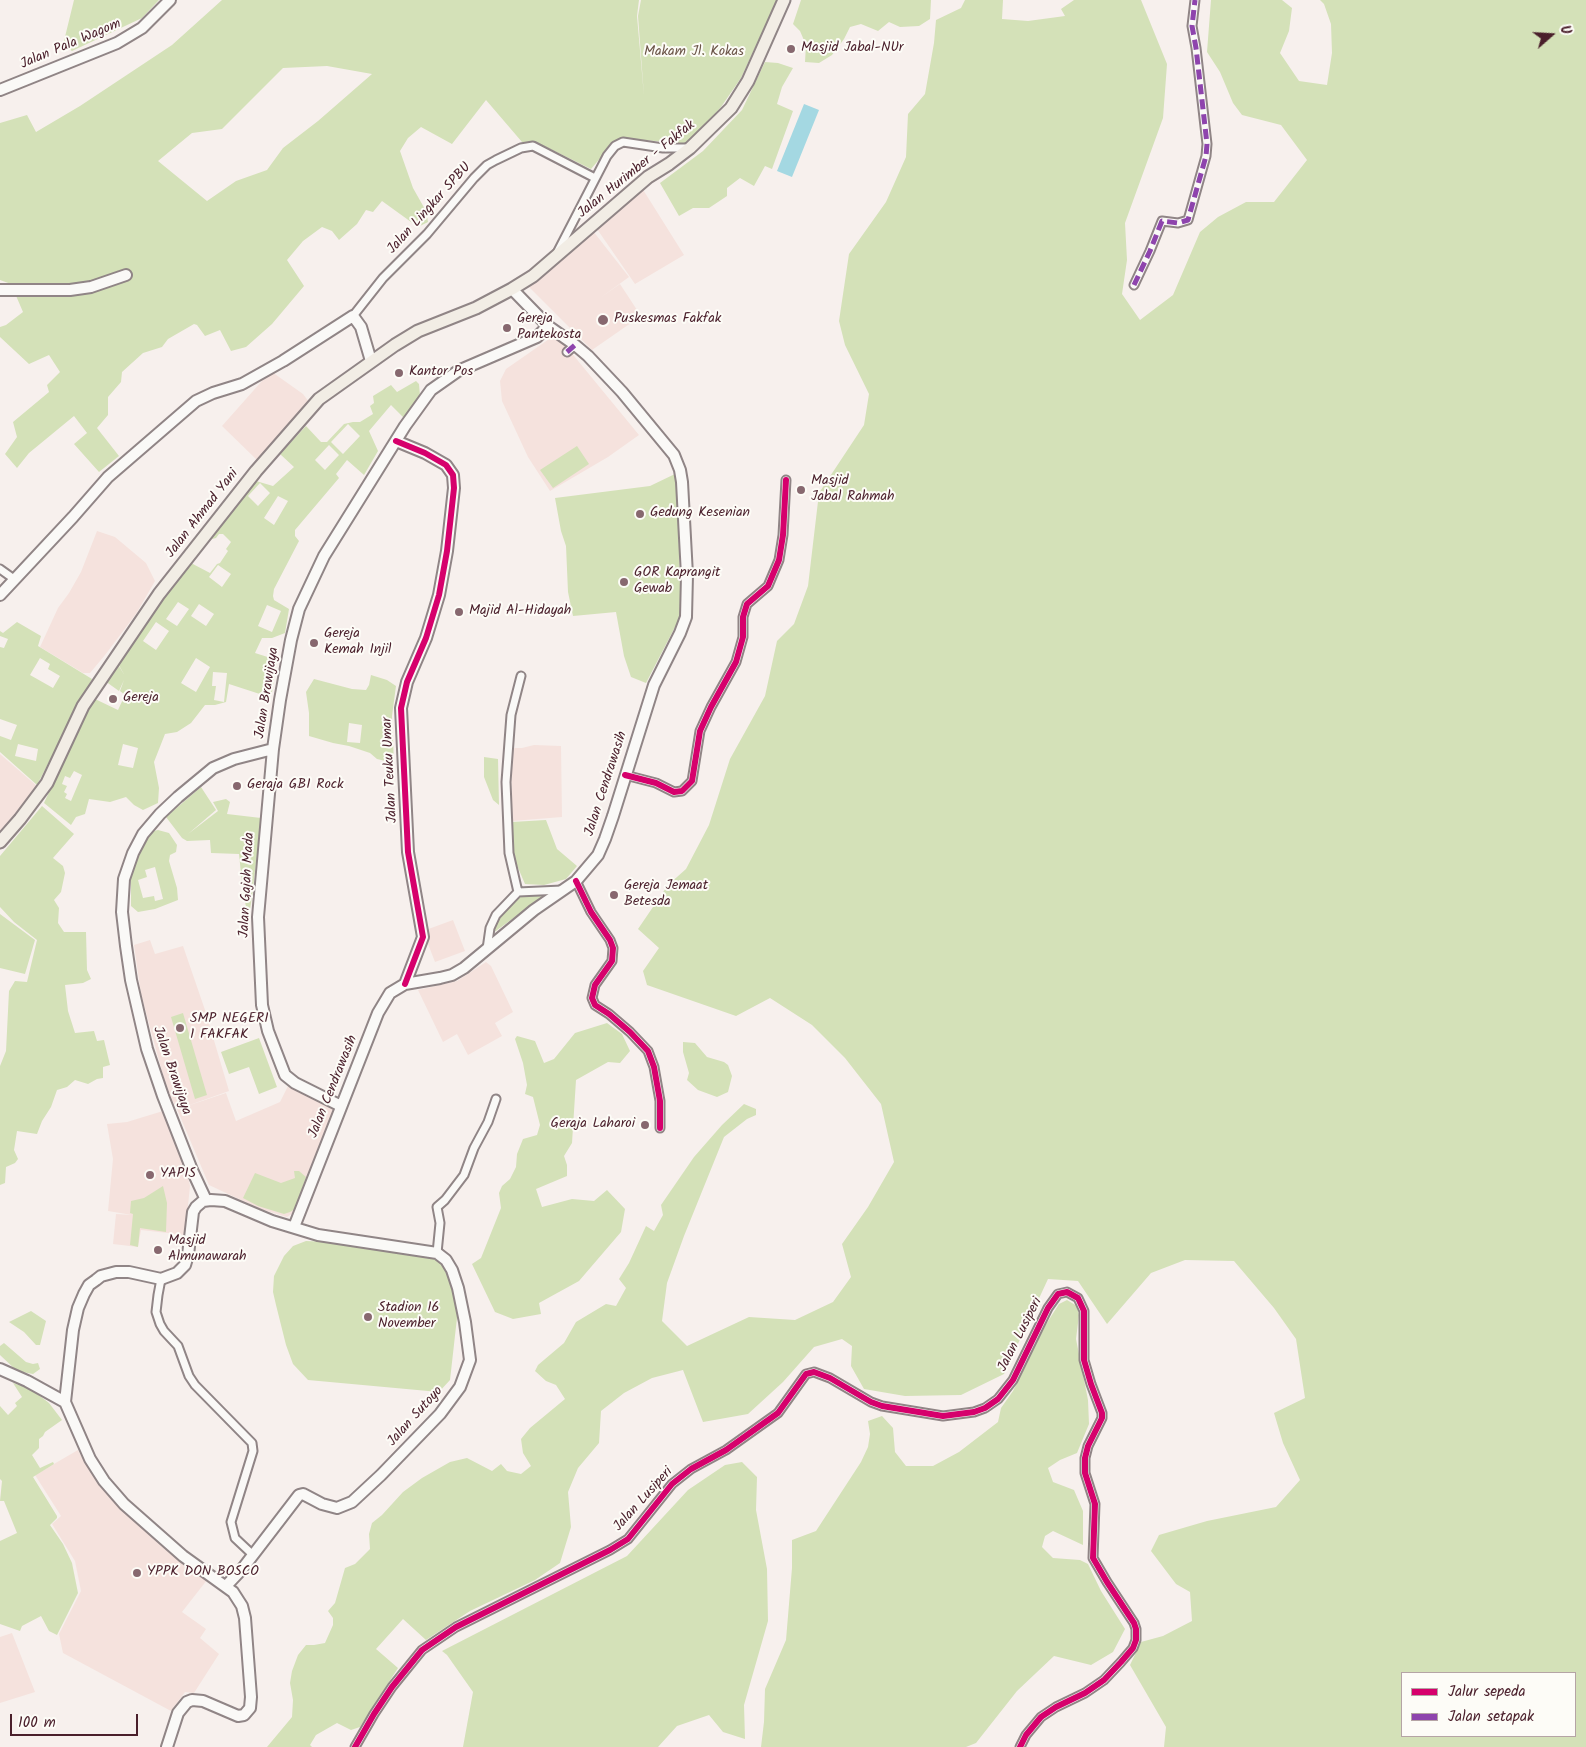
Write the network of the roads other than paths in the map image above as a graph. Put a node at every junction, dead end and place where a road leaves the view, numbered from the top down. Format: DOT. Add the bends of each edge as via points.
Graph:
graph roads {
  1 [pos="170,0"];
  2 [pos="784,0"];
  3 [pos="1195,0"];
  4 [pos="0,90"];
  5 [pos="690,148"];
  6 [pos="596,178"];
  7 [pos="554,258"];
  8 [pos="126,275"];
  9 [pos="1134,285"];
  10 [pos="0,290"];
  11 [pos="512,290"];
  12 [pos="353,316"];
  13 [pos="548,326"];
  14 [pos="575,345"];
  15 [pos="567,352"];
  16 [pos="371,361"];
  17 [pos="396,441"];
  18 [pos="786,480"];
  19 [pos="0,569"];
  20 [pos="14,579"];
  21 [pos="0,594"];
  22 [pos="521,676"];
  23 [pos="273,749"];
  24 [pos="625,775"];
  25 [pos="0,842"];
  26 [pos="576,881"];
  27 [pos="563,890"];
  28 [pos="518,892"];
  29 [pos="487,949"];
  30 [pos="405,984"];
  31 [pos="496,1098"];
  32 [pos="341,1106"];
  33 [pos="660,1128"];
  34 [pos="206,1200"];
  35 [pos="294,1227"];
  36 [pos="438,1253"];
  37 [pos="162,1279"];
  38 [pos="0,1369"];
  39 [pos="65,1402"];
  40 [pos="252,1554"];
  41 [pos="226,1586"];
  42 [pos="168,1747"];
  43 [pos="355,1747"];
  44 [pos="1020,1747"];
  1 -- 4 [label="main road, Jalan Pala Wagom" via="142,28 117,43"];
  2 -- 5 [label="main road, Jalan Hurimber - Fakfak" via="751,73 731,108"];
  3 -- 9 [label="street" via="1192,26 1208,144 1206,156 1188,220 1178,223 1162,221"];
  5 -- 6 [label="street" via="623,142 612,149"];
  5 -- 7 [label="main road, Jalan Hurimber - Fakfak" via="648,177"];
  6 -- 7 [label="street"];
  6 -- 12 [label="street, Jalan Lingkar SPBU" via="533,146 504,156 474,178"];
  7 -- 11 [label="main road, Jalan Hurimber - Fakfak"];
  8 -- 10 [label="main road" via="91,288"];
  11 -- 13 [label="main road, Jalan Cendrawasih"];
  11 -- 16 [label="main road, Jalan Ahmad Yani" via="418,331"];
  12 -- 16 [label="main road" via="361,327"];
  12 -- 20 [label="main road" via="259,375 187,407 108,477"];
  13 -- 14 [label="main road, Jalan Cendrawasih"];
  13 -- 17 [label="main road, Jalan Brawijaya" via="531,340 475,362 445,379 431,390"];
  14 -- 15 [label="street"];
  14 -- 24 [label="main road, Jalan Cendrawasih" via="622,392 674,455 682,482 686,617 654,685"];
  16 -- 25 [label="main road, Jalan Ahmad Yani" via="313,405 178,570 83,706 40,794"];
  17 -- 23 [label="main road, Jalan Brawijaya" via="324,556 299,609 289,648"];
  17 -- 30 [label="main road, Jalan Teuku Umar" via="446,465 453,475 454,488 439,595 426,638 407,682 401,708 408,852 423,934"];
  18 -- 24 [label="street" via="779,560 768,586 747,604 736,662 698,738 692,781 682,791 674,792 656,783"];
  19 -- 20 [label="street"];
  20 -- 21 [label="main road"];
  22 -- 28 [label="street" via="511,716 506,782 508,845"];
  23 -- 32 [label="main road, Jalan Gajah Mada" via="258,917 264,1016 285,1075"];
  23 -- 34 [label="main road, Jalan Brawijaya" via="214,768 178,797 143,834 124,879 122,912 126,946 147,1049"];
  24 -- 26 [label="main road, Jalan Cendrawasih" via="606,839"];
  26 -- 27 [label="main road, Jalan Cendrawasih"];
  26 -- 33 [label="street" via="613,948 612,961 595,985 592,998 648,1051 659,1095"];
  27 -- 28 [label="street"];
  27 -- 29 [label="main road, Jalan Cendrawasih"];
  28 -- 29 [label="street" via="496,916 490,928"];
  29 -- 30 [label="main road, Jalan Cendrawasih" via="452,975"];
  30 -- 32 [label="main road, Jalan Cendrawasih" via="390,993 378,1013"];
  31 -- 36 [label="street" via="464,1175 437,1207 440,1223"];
  32 -- 35 [label="main road, Jalan Cendrawasih"];
  34 -- 35 [label="main road" via="225,1201"];
  34 -- 37 [label="main road" via="193,1212 185,1265 177,1273"];
  35 -- 36 [label="main road" via="318,1235"];
  36 -- 40 [label="main road, Jalan Sutoyo" via="452,1270 467,1332 470,1360 460,1387 440,1414 355,1500 337,1508 300,1494"];
  37 -- 39 [label="main road" via="116,1272 101,1276 89,1285 78,1308 73,1330"];
  37 -- 40 [label="street" via="156,1312 160,1324 178,1346 195,1385 252,1443 253,1451 231,1522 235,1538"];
  38 -- 39 [label="main road"];
  39 -- 41 [label="main road" via="90,1459 110,1489 159,1536"];
  40 -- 41 [label="main road, Jalan Sutoyo"];
  41 -- 42 [label="main road" via="238,1598 245,1618 252,1705 246,1713 238,1716 203,1701 187,1702 178,1713"];
  43 -- 44 [label="street, Jalan Lusiperi" via="392,1687 422,1650 456,1627 628,1539 672,1484 778,1413 806,1374 814,1372 830,1378 882,1406 943,1416 974,1412 998,1399 1013,1380 1048,1308 1056,1295 1064,1292 1078,1298 1084,1311 1084,1360 1102,1413 1085,1458 1085,1473 1095,1504 1093,1558 1135,1625 1136,1640 1104,1680 1041,1717"];
}
